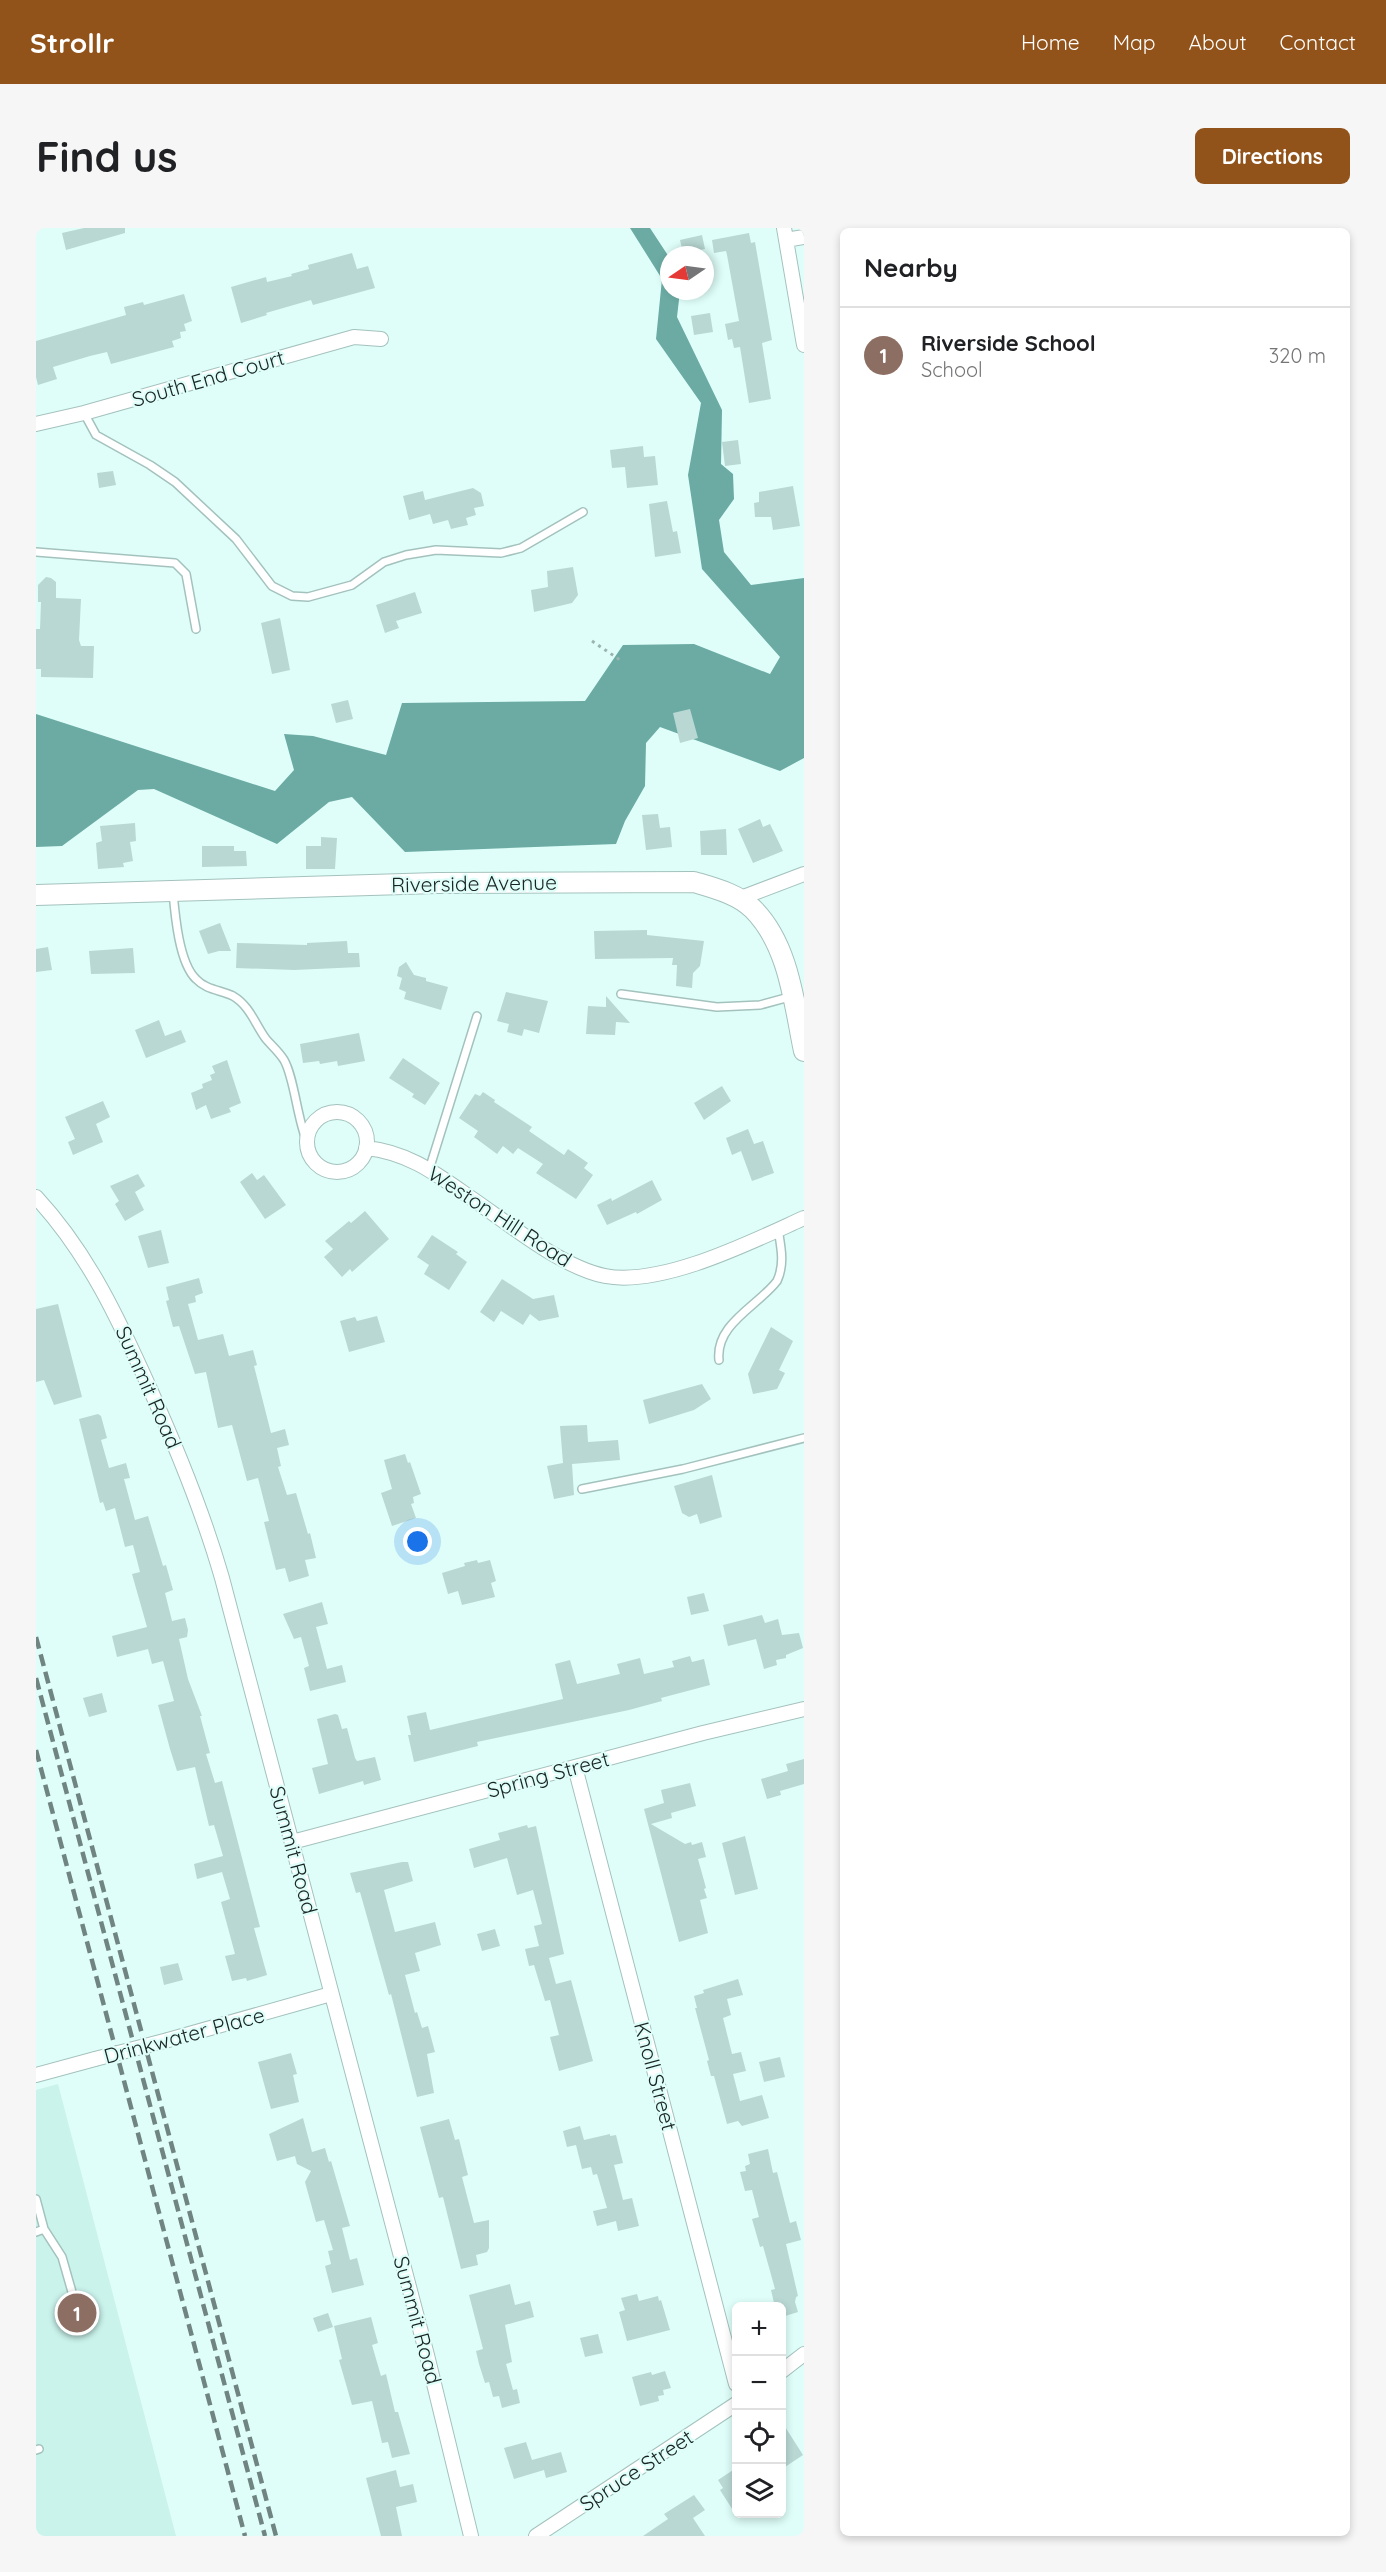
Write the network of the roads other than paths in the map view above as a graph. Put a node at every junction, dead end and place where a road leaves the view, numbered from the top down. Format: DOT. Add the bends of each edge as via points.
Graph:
graph roads {
  1 [pos="785,234"];
  2 [pos="804,237"];
  3 [pos="381,339"];
  4 [pos="804,345"];
  5 [pos="84,413"];
  6 [pos="36,424"];
  7 [pos="583,512"];
  8 [pos="36,552"];
  9 [pos="196,629"];
  10 [pos="804,874"];
  11 [pos="172,890"];
  12 [pos="36,895"];
  13 [pos="738,899"];
  14 [pos="621,994"];
  15 [pos="798,994"];
  16 [pos="477,1016"];
  17 [pos="804,1051"];
  18 [pos="306,1139"];
  19 [pos="366,1148"];
  20 [pos="429,1170"];
  21 [pos="36,1197"];
  22 [pos="804,1218"];
  23 [pos="778,1229"];
  24 [pos="719,1360"];
  25 [pos="804,1438"];
  26 [pos="582,1489"];
  27 [pos="804,1709"];
  28 [pos="575,1767"];
  29 [pos="292,1842"];
  30 [pos="331,1994"];
  31 [pos="36,2075"];
  32 [pos="36,2199"];
  33 [pos="44,2229"];
  34 [pos="36,2232"];
  35 [pos="76,2306"];
  36 [pos="804,2354"];
  37 [pos="786,2368"];
  38 [pos="732,2369"];
  39 [pos="732,2407"];
  40 [pos="471,2536"];
  41 [pos="536,2536"];
  1 -- 2 [label="street"];
  1 -- 4 [label="street"];
  3 -- 5 [label="street, South End Court" via="354,337"];
  5 -- 6 [label="street, South End Court"];
  5 -- 7 [label="lane" via="96,435 175,483 236,539 272,586 292,596 308,597 352,585 384,562 406,555 436,550 501,553 521,548"];
  8 -- 9 [label="lane" via="175,563 186,574"];
  10 -- 13 [label="street"];
  11 -- 12 [label="street, Riverside Avenue"];
  11 -- 13 [label="street, Riverside Avenue" via="694,882"];
  11 -- 18 [label="lane" via="187,965 195,979 233,996 248,1009 276,1049 285,1063"];
  13 -- 15 [label="street, Riverside Avenue" via="752,908 777,944"];
  14 -- 15 [label="lane" via="717,1007 760,1005"];
  15 -- 17 [label="street, Riverside Avenue"];
  16 -- 20 [label="lane"];
  18 -- 19 [label="street" via="311,1158 336,1172 354,1166"];
  18 -- 19 [label="street" via="320,1116 341,1111 362,1124"];
  19 -- 20 [label="street, Weston Hill Road" via="403,1155"];
  20 -- 23 [label="street, Weston Hill Road" via="559,1257 605,1276 628,1278 686,1266"];
  21 -- 29 [label="street, Summit Road" via="68,1234 101,1286 191,1482 222,1578"];
  22 -- 23 [label="street, Weston Hill Road"];
  23 -- 24 [label="lane" via="782,1272 727,1330 719,1345"];
  25 -- 26 [label="lane"];
  27 -- 28 [label="street, Spring Street"];
  28 -- 29 [label="street, Spring Street"];
  28 -- 38 [label="street, Knoll Street"];
  29 -- 30 [label="street, Summit Road"];
  30 -- 31 [label="street, Drinkwater Place, bridge"];
  30 -- 40 [label="street, Summit Road" via="453,2454"];
  32 -- 33 [label="lane"];
  33 -- 34 [label="lane"];
  33 -- 35 [label="lane" via="62,2257"];
  36 -- 37 [label="street"];
  39 -- 41 [label="street, Spruce Street"];
}
